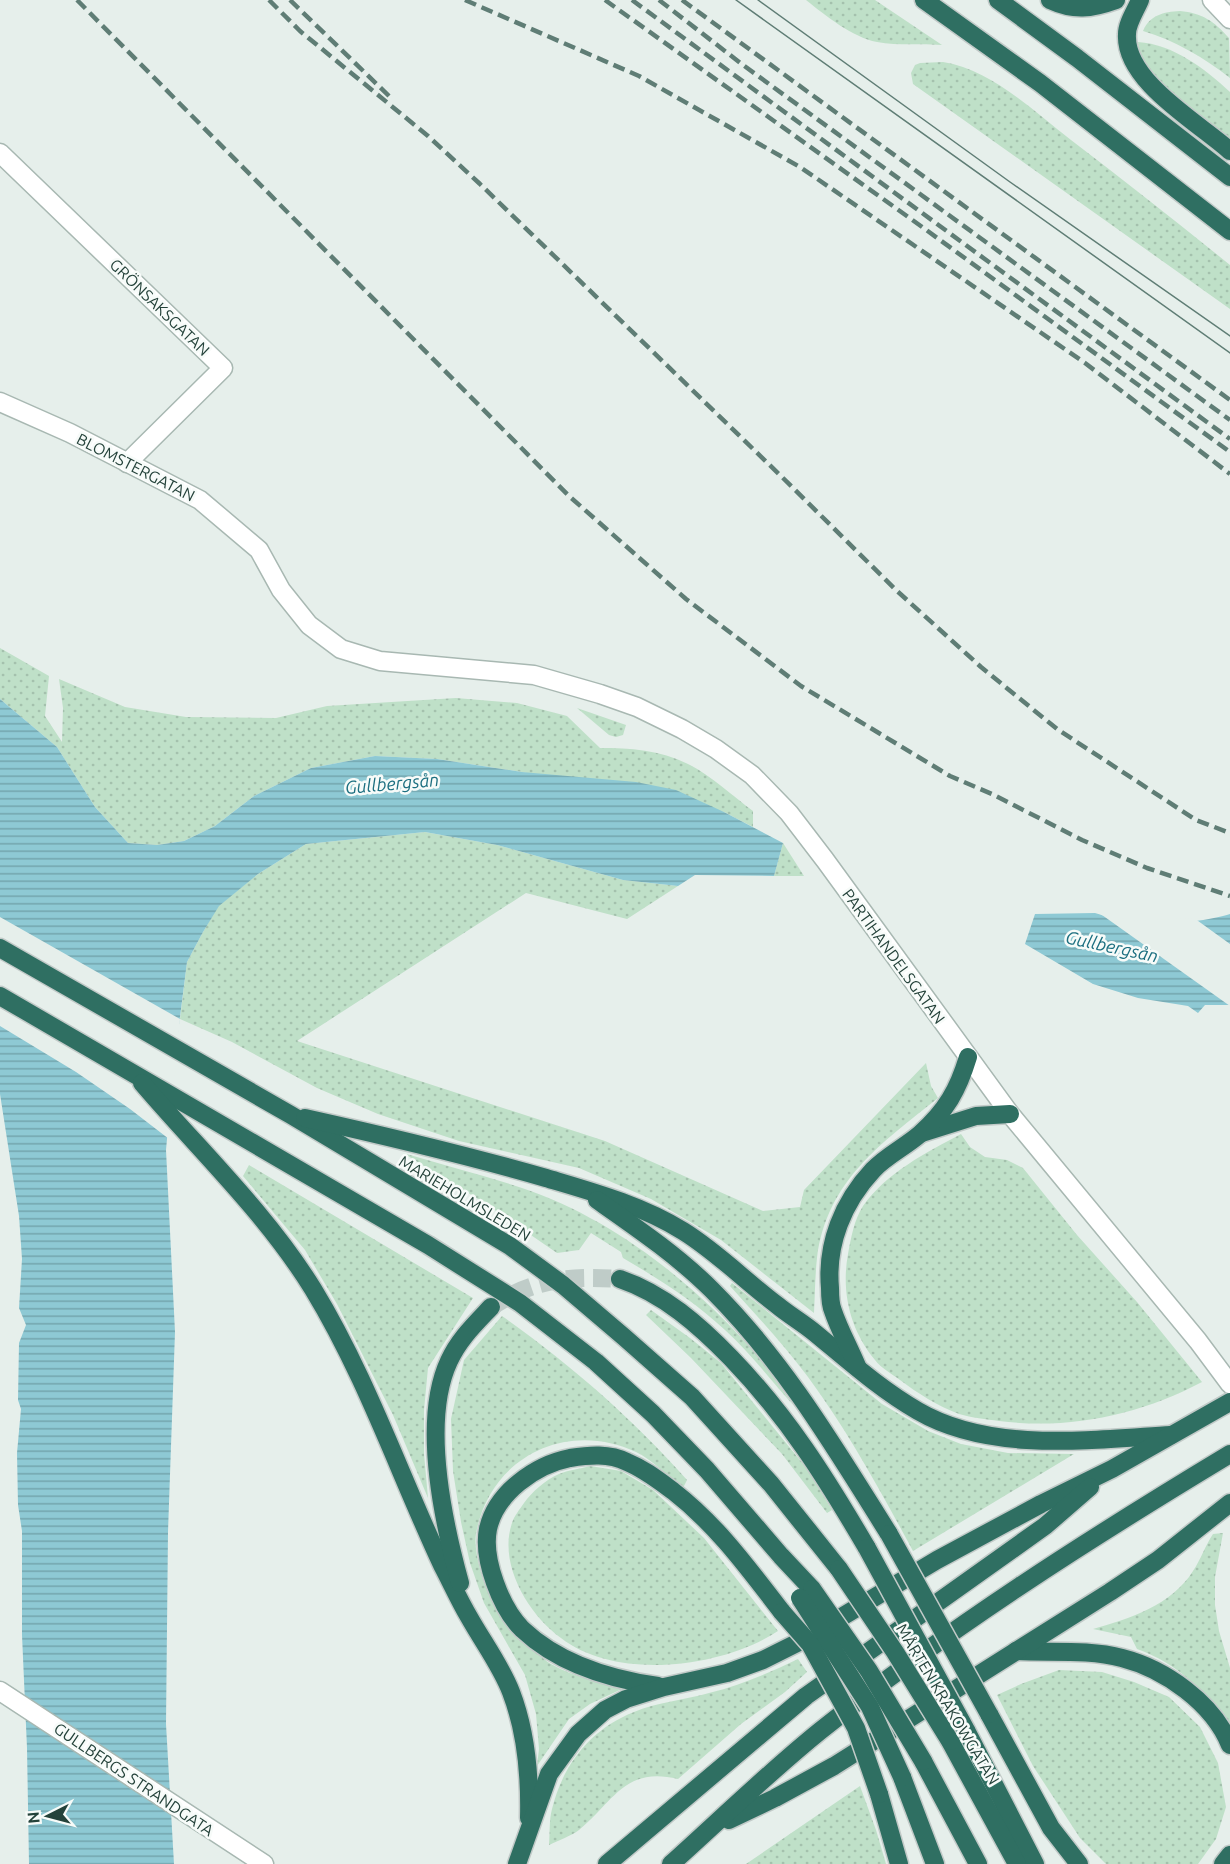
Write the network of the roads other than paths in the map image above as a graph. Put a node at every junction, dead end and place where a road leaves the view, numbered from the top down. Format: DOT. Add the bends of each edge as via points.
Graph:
graph roads {
  1 [pos="924,0"];
  2 [pos="998,0"];
  3 [pos="1050,0"];
  4 [pos="1116,0"];
  5 [pos="1140,0"];
  6 [pos="1212,0"];
  7 [pos="1230,19"];
  8 [pos="1230,152"];
  9 [pos="0,153"];
  10 [pos="1230,177"];
  11 [pos="1230,231"];
  12 [pos="0,402"];
  13 [pos="127,463"];
  14 [pos="462,667"];
  15 [pos="0,948"];
  16 [pos="0,996"];
  17 [pos="968,1057"];
  18 [pos="133,1073"];
  19 [pos="1010,1114"];
  20 [pos="291,1115"];
  21 [pos="920,1134"];
  22 [pos="578,1188"];
  23 [pos="620,1279"];
  24 [pos="491,1307"];
  25 [pos="859,1370"];
  26 [pos="1230,1384"];
  27 [pos="1230,1402"];
  28 [pos="1170,1436"];
  29 [pos="1230,1454"];
  30 [pos="1112,1469"];
  31 [pos="1230,1503"];
  32 [pos="838,1569"];
  33 [pos="806,1594"];
  34 [pos="469,1617"];
  35 [pos="1016,1651"];
  36 [pos="664,1687"];
  37 [pos="2,1692"];
  38 [pos="1230,1745"];
  39 [pos="714,1827"];
  40 [pos="528,1829"];
  41 [pos="1230,1855"];
  42 [pos="264,1864"];
  43 [pos="517,1864"];
  44 [pos="607,1864"];
  45 [pos="671,1864"];
  46 [pos="899,1864"];
  47 [pos="935,1864"];
  48 [pos="978,1864"];
  49 [pos="1017,1864"];
  50 [pos="1035,1864"];
  51 [pos="1079,1864"];
  52 [pos="1223,1864"];
  1 -- 11 [label="highway" via="1040,83"];
  2 -- 10 [label="highway"];
  3 -- 4 [label="highway" via="1074,9"];
  5 -- 8 [label="highway" via="1127,32 1129,55 1141,76"];
  6 -- 7 [label="street"];
  9 -- 13 [label="street, GRÖNSAKSGATAN" via="223,368"];
  12 -- 13 [label="street, BLOMSTERGATAN"];
  13 -- 14 [label="street, BLOMSTERGATAN" via="200,500 259,550 281,590 309,625 341,649 380,661"];
  14 -- 17 [label="street, PARTIHANDELSGATAN" via="534,675 637,707 716,749 753,776 789,813 825,860"];
  15 -- 20 [label="highway, MARIEHOLMSLEDEN"];
  16 -- 18 [label="highway"];
  17 -- 19 [label="street, PARTIHANDELSGATAN"];
  17 -- 21 [label="highway" via="950,1101"];
  18 -- 33 [label="highway" via="520,1303 596,1362 653,1414 721,1485 781,1556"];
  18 -- 34 [label="highway" via="247,1200 312,1287 360,1376"];
  19 -- 21 [label="highway" via="976,1116"];
  19 -- 26 [label="street, PARTIHANDELSGATAN"];
  20 -- 22 [label="highway" via="395,1138"];
  20 -- 32 [label="highway, MARIEHOLMSLEDEN" via="510,1246 580,1300 692,1397 771,1484"];
  21 -- 25 [label="highway" via="873,1170 843,1213 835,1233 830,1254 832,1309"];
  22 -- 25 [label="highway" via="646,1212 684,1231"];
  22 -- 51 [label="highway, bridge" via="671,1254 711,1289 785,1373 889,1534 1051,1828"];
  23 -- 50 [label="highway, bridge" via="684,1313 716,1342 756,1384 806,1448 867,1548"];
  24 -- 34 [label="highway" via="462,1337 448,1361 439,1389 437,1461 453,1557"];
  25 -- 28 [label="highway" via="920,1412 991,1436 1086,1441"];
  27 -- 28 [label="highway"];
  28 -- 30 [label="highway"];
  29 -- 39 [label="highway" via="999,1600 914,1661 820,1732"];
  30 -- 36 [label="highway" via="947,1554 763,1660 727,1673"];
  30 -- 44 [label="highway" via="1045,1526 806,1696"];
  31 -- 35 [label="highway" via="1158,1560"];
  32 -- 49 [label="highway, MÅRTEN KRAKOWGATAN, bridge" via="896,1652"];
  33 -- 47 [label="highway, bridge" via="870,1707"];
  33 -- 48 [label="highway, bridge" via="869,1671"];
  34 -- 40 [label="highway" via="511,1691 519,1717 527,1774"];
  35 -- 38 [label="highway" via="1122,1658 1150,1669 1204,1706"];
  35 -- 39 [label="highway" via="834,1766"];
  36 -- 40 [label="highway" via="605,1710 578,1734 549,1774"];
  36 -- 46 [label="highway, bridge" via="596,1672 552,1653 521,1628 499,1598 489,1560 488,1529 500,1504 523,1478 558,1460 603,1455 651,1474 697,1510 728,1542 810,1644 856,1728"];
  37 -- 42 [label="street, GULLBERGS STRANDGATA"];
  39 -- 45 [label="highway"];
  40 -- 43 [label="highway"];
  41 -- 52 [label="highway"];
}
